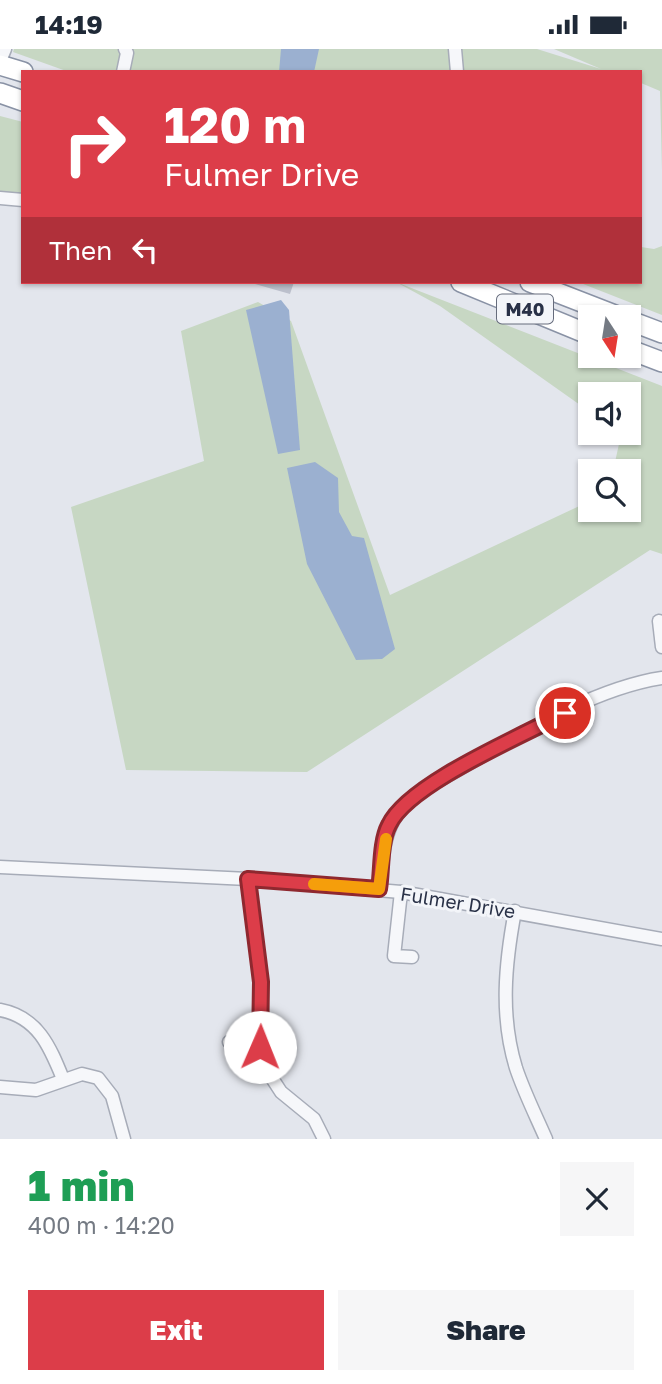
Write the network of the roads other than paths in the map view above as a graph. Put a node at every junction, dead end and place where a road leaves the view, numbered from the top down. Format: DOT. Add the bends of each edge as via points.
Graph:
graph roads {
  1 [pos="5,49"];
  2 [pos="125,49"];
  3 [pos="455,49"];
  4 [pos="0,63"];
  5 [pos="124,70"];
  6 [pos="457,70"];
  7 [pos="21,71"];
  8 [pos="0,93"];
  9 [pos="21,100"];
  10 [pos="0,198"];
  11 [pos="21,199"];
  12 [pos="466,284"];
  13 [pos="535,284"];
  14 [pos="589,305"];
  15 [pos="641,325"];
  16 [pos="578,330"];
  17 [pos="662,333"];
  18 [pos="641,354"];
  19 [pos="662,362"];
  20 [pos="659,621"];
  21 [pos="662,647"];
  22 [pos="662,678"];
  23 [pos="0,867"];
  24 [pos="248,879"];
  25 [pos="379,889"];
  26 [pos="401,891"];
  27 [pos="515,911"];
  28 [pos="662,939"];
  29 [pos="412,957"];
  30 [pos="0,1010"];
  31 [pos="229,1042"];
  32 [pos="260,1047"];
  33 [pos="63,1079"];
  34 [pos="0,1087"];
  35 [pos="124,1139"];
  36 [pos="324,1139"];
  37 [pos="546,1139"];
  1 -- 4 [label="street"];
  2 -- 5 [label="street"];
  3 -- 6 [label="street"];
  4 -- 7 [label="highway"];
  8 -- 9 [label="highway"];
  10 -- 11 [label="street"];
  12 -- 16 [label="highway, M40"];
  13 -- 14 [label="highway, M40"];
  15 -- 17 [label="highway"];
  18 -- 19 [label="highway"];
  20 -- 21 [label="street"];
  22 -- 25 [label="street" via="629,683 588,700 405,803 388,826"];
  23 -- 24 [label="street, Fulmer Drive"];
  24 -- 25 [label="street, Fulmer Drive"];
  24 -- 32 [label="street" via="261,982"];
  25 -- 26 [label="street, Fulmer Drive"];
  26 -- 27 [label="street, Fulmer Drive"];
  26 -- 29 [label="street" via="394,956"];
  27 -- 28 [label="street, Fulmer Drive"];
  27 -- 37 [label="street" via="505,963 505,1015 516,1068"];
  30 -- 33 [label="street" via="17,1013 48,1041"];
  31 -- 32 [label="street"];
  32 -- 36 [label="street" via="268,1073 281,1092 314,1119"];
  33 -- 34 [label="street" via="36,1090"];
  33 -- 35 [label="street" via="82,1074 98,1078 112,1095"];
}
